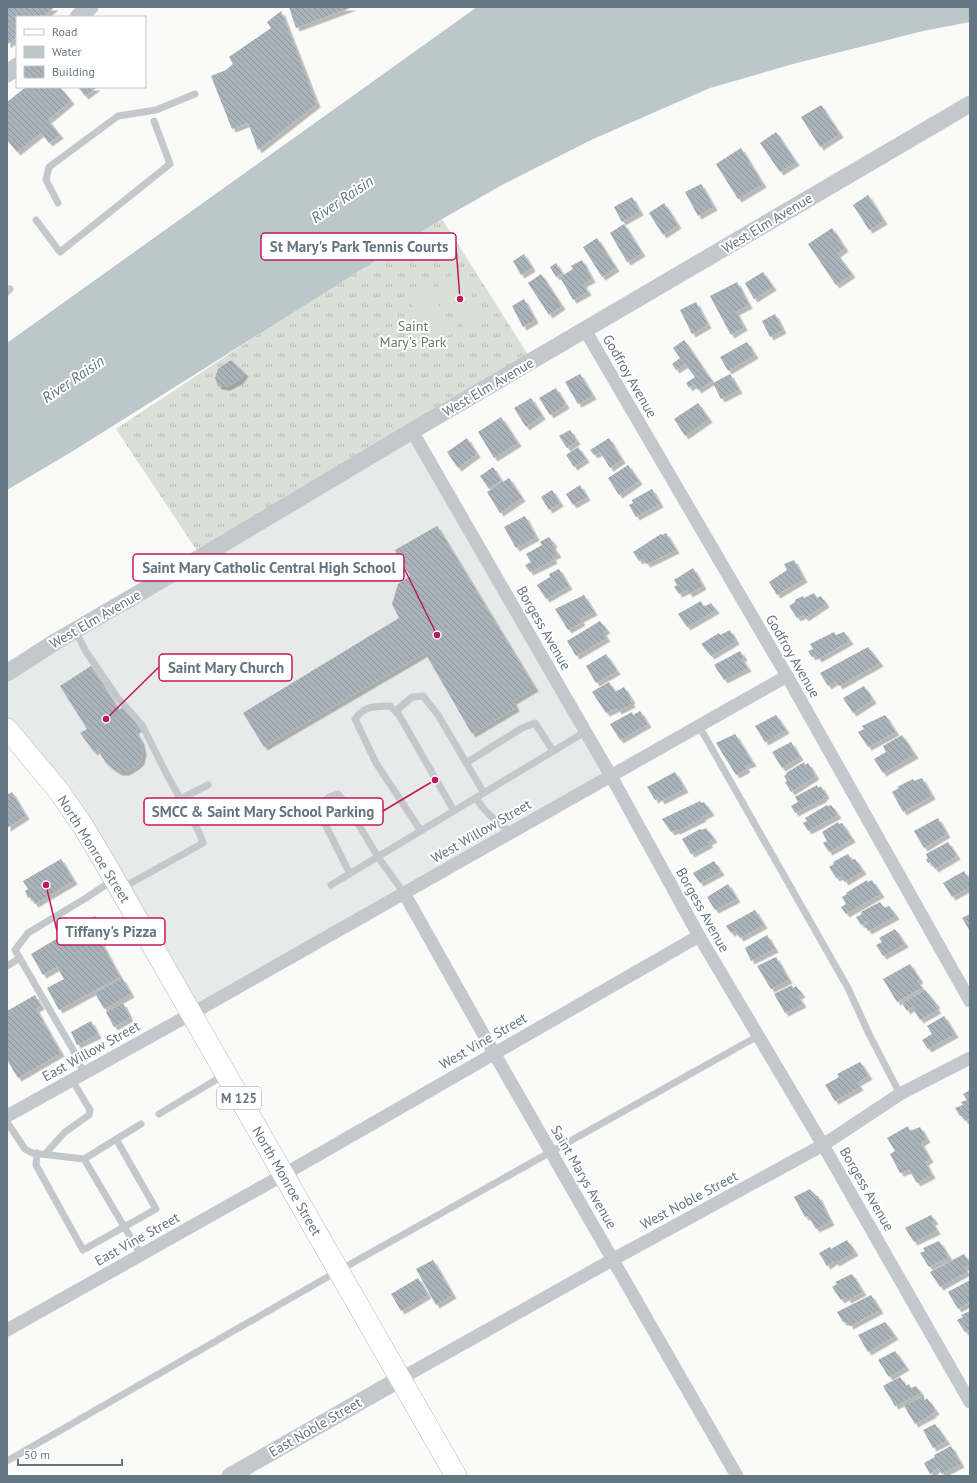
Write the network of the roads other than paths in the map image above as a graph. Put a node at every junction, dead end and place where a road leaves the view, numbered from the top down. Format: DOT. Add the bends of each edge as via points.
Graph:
graph roads {
  1 [pos="90,7"];
  2 [pos="79,16"];
  3 [pos="16,67"];
  4 [pos="7,74"];
  5 [pos="194,94"];
  6 [pos="970,104"];
  7 [pos="154,120"];
  8 [pos="58,203"];
  9 [pos="36,220"];
  10 [pos="585,330"];
  11 [pos="412,431"];
  12 [pos="75,630"];
  13 [pos="7,673"];
  14 [pos="787,676"];
  15 [pos="396,711"];
  16 [pos="699,726"];
  17 [pos="7,730"];
  18 [pos="585,732"];
  19 [pos="553,751"];
  20 [pos="466,763"];
  21 [pos="611,776"];
  22 [pos="208,785"];
  23 [pos="484,793"];
  24 [pos="476,798"];
  25 [pos="180,799"];
  26 [pos="454,811"];
  27 [pos="421,831"];
  28 [pos="511,832"];
  29 [pos="378,857"];
  30 [pos="350,874"];
  31 [pos="118,884"];
  32 [pos="331,886"];
  33 [pos="404,893"];
  34 [pos="699,936"];
  35 [pos="20,958"];
  36 [pos="7,966"];
  37 [pos="970,1001"];
  38 [pos="191,1014"];
  39 [pos="758,1036"];
  40 [pos="494,1053"];
  41 [pos="970,1058"];
  42 [pos="84,1073"];
  43 [pos="225,1074"];
  44 [pos="72,1080"];
  45 [pos="900,1094"];
  46 [pos="159,1114"];
  47 [pos="7,1116"];
  48 [pos="7,1122"];
  49 [pos="141,1124"];
  50 [pos="116,1140"];
  51 [pos="823,1145"];
  52 [pos="551,1152"];
  53 [pos="41,1154"];
  54 [pos="84,1159"];
  55 [pos="283,1175"];
  56 [pos="124,1226"];
  57 [pos="142,1255"];
  58 [pos="612,1260"];
  59 [pos="338,1271"];
  60 [pos="7,1330"];
  61 [pos="400,1379"];
  62 [pos="970,1402"];
  63 [pos="7,1461"];
  64 [pos="230,1476"];
  65 [pos="456,1476"];
  66 [pos="737,1476"];
  1 -- 2 [label="street"];
  3 -- 4 [label="street"];
  5 -- 8 [label="lane" via="156,110 118,116 49,167 46,180"];
  6 -- 10 [label="street, West Elm Avenue"];
  7 -- 9 [label="lane" via="170,164 60,252"];
  10 -- 11 [label="street, West Elm Avenue"];
  10 -- 14 [label="street, Godfroy Avenue"];
  11 -- 12 [label="street, West Elm Avenue"];
  11 -- 18 [label="street, Borgess Avenue"];
  12 -- 13 [label="street, West Elm Avenue"];
  12 -- 25 [label="lane" via="85,650 117,697 142,725"];
  14 -- 16 [label="street, West Willow Street"];
  14 -- 37 [label="street, Godfroy Avenue"];
  15 -- 20 [label="lane" via="412,697 423,696 438,715"];
  15 -- 26 [label="lane"];
  15 -- 27 [label="lane" via="390,706 374,706 362,710 355,719 376,763"];
  16 -- 21 [label="street, West Willow Street"];
  16 -- 45 [label="lane" via="848,988"];
  17 -- 31 [label="main road, North Monroe Street / M 125" via="58,790"];
  18 -- 19 [label="lane"];
  18 -- 21 [label="street, Borgess Avenue"];
  19 -- 20 [label="lane" via="535,723 522,728"];
  19 -- 23 [label="lane"];
  20 -- 23 [label="lane"];
  21 -- 28 [label="street, West Willow Street"];
  21 -- 34 [label="street, Borgess Avenue"];
  22 -- 25 [label="lane"];
  23 -- 24 [label="lane"];
  24 -- 26 [label="lane"];
  24 -- 28 [label="lane" via="482,808"];
  25 -- 31 [label="lane" via="203,843"];
  26 -- 27 [label="lane"];
  27 -- 29 [label="lane"];
  28 -- 33 [label="street, West Willow Street"];
  29 -- 30 [label="lane"];
  29 -- 30 [label="lane" via="345,802 338,794 329,797 322,804 324,822"];
  29 -- 33 [label="lane"];
  30 -- 32 [label="lane"];
  31 -- 35 [label="lane" via="86,898 28,933 16,950"];
  31 -- 38 [label="main road, North Monroe Street / M 125"];
  33 -- 38 [label="street, West Willow Street"];
  33 -- 40 [label="street, Saint Marys Avenue"];
  34 -- 39 [label="street, Borgess Avenue"];
  34 -- 40 [label="street, West Vine Street"];
  35 -- 36 [label="lane"];
  35 -- 42 [label="lane"];
  38 -- 42 [label="street, East Willow Street"];
  38 -- 43 [label="main road, North Monroe Street / M 125"];
  39 -- 51 [label="street, Borgess Avenue"];
  39 -- 52 [label="lane"];
  40 -- 52 [label="street, Saint Marys Avenue"];
  40 -- 55 [label="street, West Vine Street"];
  41 -- 45 [label="street, West Noble Street"];
  42 -- 44 [label="street, East Willow Street"];
  43 -- 46 [label="lane"];
  43 -- 55 [label="main road, North Monroe Street / M 125"];
  44 -- 47 [label="street, East Willow Street"];
  44 -- 53 [label="lane" via="90,1110 89,1115"];
  45 -- 51 [label="street, West Noble Street"];
  48 -- 53 [label="lane" via="25,1150"];
  49 -- 50 [label="lane"];
  50 -- 54 [label="lane"];
  50 -- 56 [label="lane" via="156,1209"];
  51 -- 58 [label="street, West Noble Street"];
  51 -- 62 [label="street, Borgess Avenue"];
  52 -- 58 [label="street, Saint Marys Avenue"];
  52 -- 59 [label="lane"];
  53 -- 54 [label="lane"];
  53 -- 56 [label="lane" via="36,1165 83,1250"];
  54 -- 56 [label="lane"];
  55 -- 57 [label="street, East Vine Street"];
  55 -- 59 [label="main road, North Monroe Street / M 125"];
  56 -- 57 [label="lane"];
  57 -- 60 [label="street, East Vine Street"];
  58 -- 61 [label="street, West Noble Street"];
  58 -- 66 [label="street, Saint Marys Avenue"];
  59 -- 61 [label="main road, North Monroe Street / M 125"];
  59 -- 63 [label="lane"];
  61 -- 64 [label="street, East Noble Street"];
  61 -- 65 [label="main road, North Monroe Street / M 125"];
}
